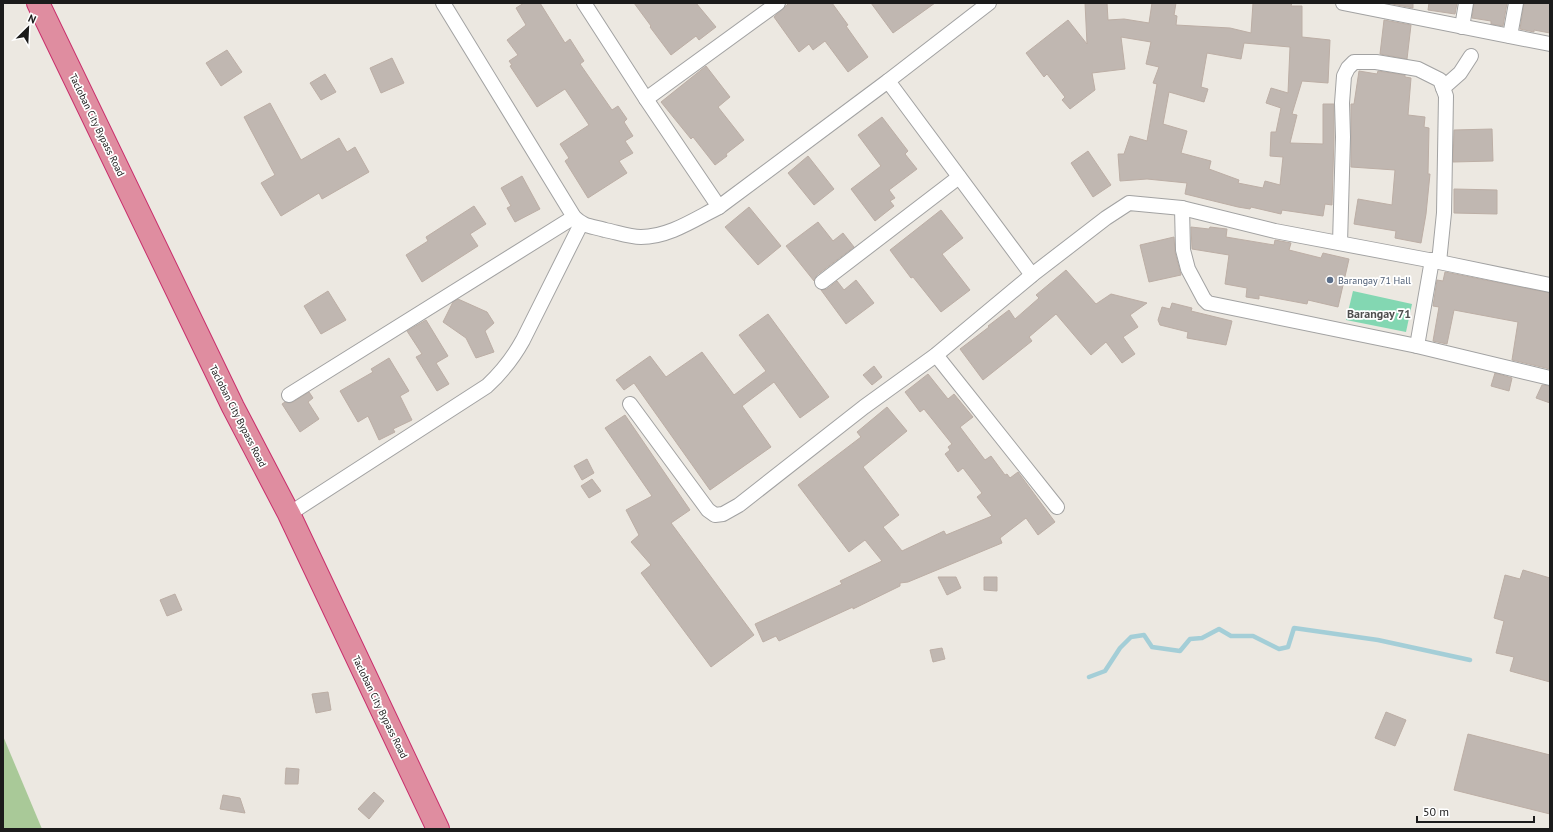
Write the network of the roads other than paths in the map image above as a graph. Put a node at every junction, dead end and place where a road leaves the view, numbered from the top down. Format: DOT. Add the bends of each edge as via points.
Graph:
graph roads {
  1 [pos="38,3"];
  2 [pos="444,3"];
  3 [pos="778,3"];
  4 [pos="990,3"];
  5 [pos="1466,3"];
  6 [pos="1516,3"];
  7 [pos="586,4"];
  8 [pos="1350,4"];
  9 [pos="1409,9"];
  10 [pos="1462,27"];
  11 [pos="1510,36"];
  12 [pos="1550,44"];
  13 [pos="1471,56"];
  14 [pos="888,81"];
  15 [pos="1443,88"];
  16 [pos="646,99"];
  17 [pos="959,177"];
  18 [pos="719,208"];
  19 [pos="1182,208"];
  20 [pos="577,220"];
  21 [pos="1340,243"];
  22 [pos="1436,261"];
  23 [pos="1032,275"];
  24 [pos="822,282"];
  25 [pos="1550,285"];
  26 [pos="1417,346"];
  27 [pos="936,355"];
  28 [pos="1550,378"];
  29 [pos="289,396"];
  30 [pos="630,404"];
  31 [pos="1057,507"];
  32 [pos="289,514"];
  33 [pos="438,829"];
  1 -- 32 [label="highway, Tacloban City Bypass Road" via="233,408"];
  2 -- 20 [label="street"];
  3 -- 16 [label="street"];
  4 -- 14 [label="street"];
  5 -- 10 [label="street"];
  6 -- 11 [label="street"];
  7 -- 16 [label="street"];
  8 -- 9 [label="street"];
  9 -- 10 [label="street"];
  10 -- 11 [label="street"];
  11 -- 12 [label="street"];
  13 -- 15 [label="street" via="1460,73"];
  14 -- 17 [label="street"];
  14 -- 18 [label="street"];
  15 -- 21 [label="street" via="1440,80 1418,69 1376,62 1354,62 1348,68 1344,76 1342,103"];
  15 -- 22 [label="street" via="1446,96 1444,213"];
  16 -- 18 [label="street"];
  17 -- 23 [label="street"];
  17 -- 24 [label="street"];
  18 -- 20 [label="street" via="665,234 641,237"];
  19 -- 21 [label="street" via="1275,231"];
  19 -- 23 [label="street" via="1129,203"];
  19 -- 26 [label="street" via="1183,250 1188,269 1208,303"];
  20 -- 29 [label="street"];
  20 -- 32 [label="street" via="523,340 502,373 487,386"];
  21 -- 22 [label="street"];
  22 -- 25 [label="street"];
  22 -- 26 [label="street"];
  23 -- 27 [label="street"];
  26 -- 28 [label="street"];
  27 -- 30 [label="street" via="864,407 739,505 723,514 715,515 708,510"];
  27 -- 31 [label="street"];
  32 -- 33 [label="highway, Tacloban City Bypass Road"];
}
